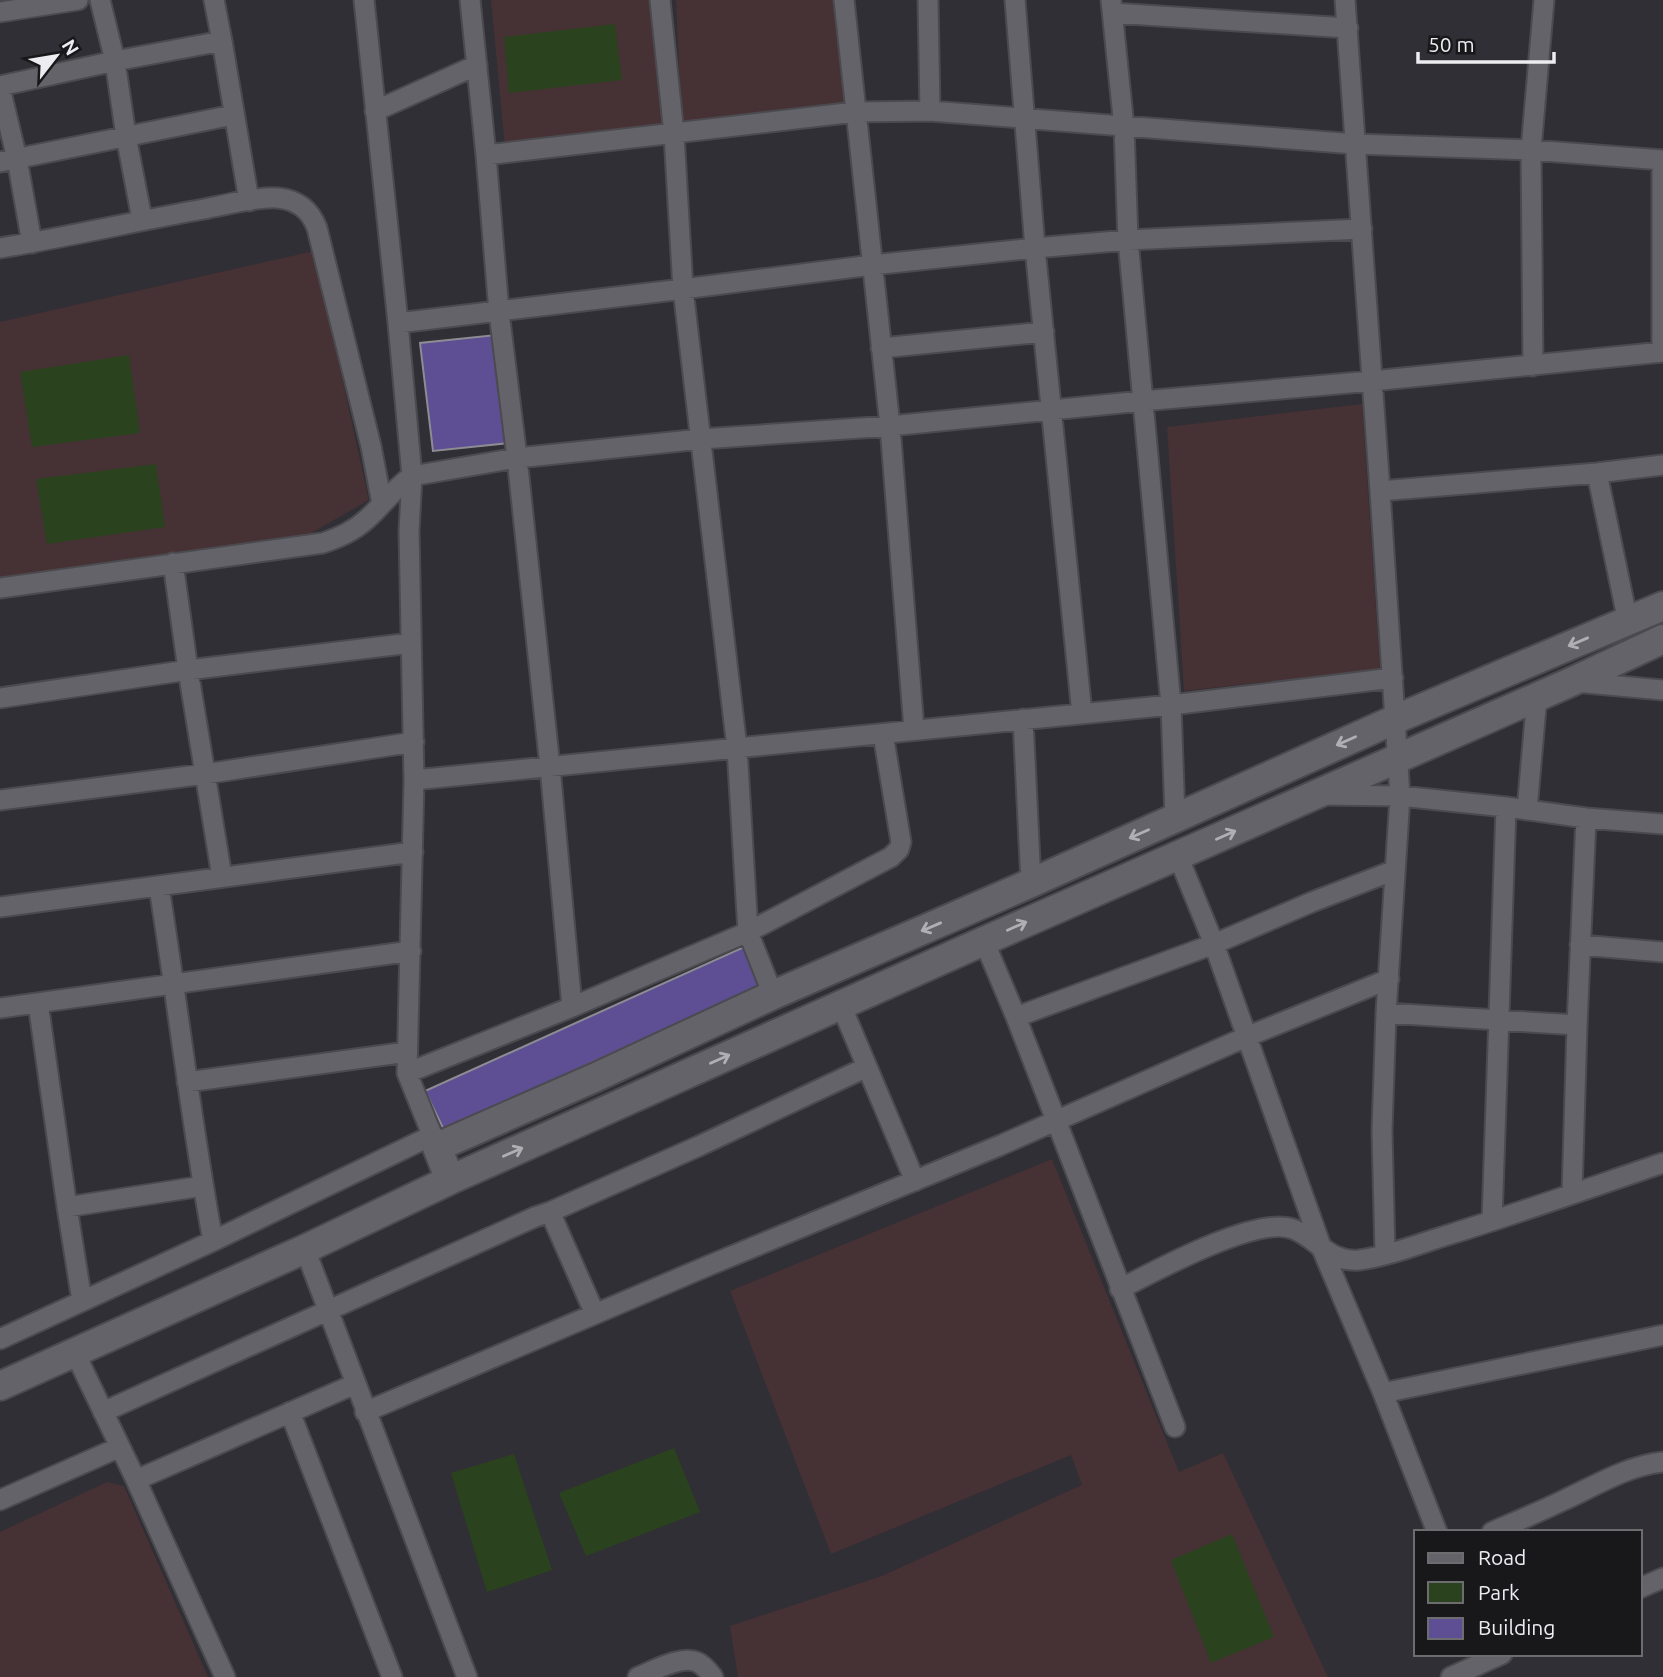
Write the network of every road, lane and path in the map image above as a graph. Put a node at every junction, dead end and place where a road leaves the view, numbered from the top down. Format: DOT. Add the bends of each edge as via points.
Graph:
graph roads {
  1 [pos="78,0"];
  2 [pos="100,0"];
  3 [pos="214,0"];
  4 [pos="364,0"];
  5 [pos="470,0"];
  6 [pos="660,0"];
  7 [pos="844,0"];
  8 [pos="928,0"];
  9 [pos="1015,0"];
  10 [pos="1345,0"];
  11 [pos="1544,0"];
  12 [pos="1112,6"];
  13 [pos="0,12"];
  14 [pos="1348,28"];
  15 [pos="222,41"];
  16 [pos="115,61"];
  17 [pos="477,65"];
  18 [pos="0,87"];
  19 [pos="375,111"];
  20 [pos="930,111"];
  21 [pos="855,112"];
  22 [pos="233,115"];
  23 [pos="1024,119"];
  24 [pos="1124,127"];
  25 [pos="674,134"];
  26 [pos="126,136"];
  27 [pos="1355,144"];
  28 [pos="1531,150"];
  29 [pos="486,155"];
  30 [pos="1663,160"];
  31 [pos="8,161"];
  32 [pos="249,201"];
  33 [pos="142,219"];
  34 [pos="1362,229"];
  35 [pos="1128,240"];
  36 [pos="32,243"];
  37 [pos="0,248"];
  38 [pos="1035,248"];
  39 [pos="872,265"];
  40 [pos="683,289"];
  41 [pos="499,312"];
  42 [pos="398,323"];
  43 [pos="1044,332"];
  44 [pos="881,348"];
  45 [pos="1663,352"];
  46 [pos="1533,366"];
  47 [pos="1373,382"];
  48 [pos="1142,401"];
  49 [pos="1051,411"];
  50 [pos="890,426"];
  51 [pos="701,439"];
  52 [pos="517,458"];
  53 [pos="1663,466"];
  54 [pos="1597,474"];
  55 [pos="412,476"];
  56 [pos="1380,491"];
  57 [pos="382,504"];
  58 [pos="173,564"];
  59 [pos="0,588"];
  60 [pos="1663,606"];
  61 [pos="1628,622"];
  62 [pos="1663,639"];
  63 [pos="411,643"];
  64 [pos="188,670"];
  65 [pos="1393,678"];
  66 [pos="1571,682"];
  67 [pos="1663,690"];
  68 [pos="1537,696"];
  69 [pos="0,698"];
  70 [pos="1171,705"];
  71 [pos="1082,713"];
  72 [pos="1023,719"];
  73 [pos="1396,719"];
  74 [pos="914,729"];
  75 [pos="883,734"];
  76 [pos="414,742"];
  77 [pos="737,748"];
  78 [pos="1398,757"];
  79 [pos="550,767"];
  80 [pos="205,774"];
  81 [pos="414,780"];
  82 [pos="1315,795"];
  83 [pos="1400,796"];
  84 [pos="0,800"];
  85 [pos="1506,807"];
  86 [pos="1527,810"];
  87 [pos="1175,818"];
  88 [pos="1586,818"];
  89 [pos="1663,824"];
  90 [pos="413,852"];
  91 [pos="1178,856"];
  92 [pos="1395,870"];
  93 [pos="222,877"];
  94 [pos="1031,883"];
  95 [pos="159,887"];
  96 [pos="0,907"];
  97 [pos="748,932"];
  98 [pos="984,941"];
  99 [pos="1214,944"];
  100 [pos="1580,945"];
  101 [pos="411,951"];
  102 [pos="1663,952"];
  103 [pos="1389,979"];
  104 [pos="175,984"];
  105 [pos="773,995"];
  106 [pos="38,1003"];
  107 [pos="841,1005"];
  108 [pos="572,1007"];
  109 [pos="0,1008"];
  110 [pos="1386,1013"];
  111 [pos="1016,1017"];
  112 [pos="1499,1020"];
  113 [pos="1577,1025"];
  114 [pos="1246,1037"];
  115 [pos="407,1052"];
  116 [pos="867,1067"];
  117 [pos="407,1073"];
  118 [pos="187,1082"];
  119 [pos="1055,1121"];
  120 [pos="435,1141"];
  121 [pos="1663,1163"];
  122 [pos="450,1180"];
  123 [pos="915,1181"];
  124 [pos="203,1186"];
  125 [pos="1572,1195"];
  126 [pos="67,1207"];
  127 [pos="550,1212"];
  128 [pos="1492,1221"];
  129 [pos="213,1241"];
  130 [pos="305,1249"];
  131 [pos="1322,1249"];
  132 [pos="1385,1254"];
  133 [pos="1120,1289"];
  134 [pos="82,1301"];
  135 [pos="328,1309"];
  136 [pos="595,1314"];
  137 [pos="1663,1335"];
  138 [pos="0,1339"];
  139 [pos="75,1353"];
  140 [pos="355,1384"];
  141 [pos="0,1386"];
  142 [pos="1383,1393"];
  143 [pos="103,1412"];
  144 [pos="290,1412"];
  145 [pos="365,1412"];
  146 [pos="1175,1427"];
  147 [pos="120,1447"];
  148 [pos="1663,1462"];
  149 [pos="136,1480"];
  150 [pos="0,1500"];
  151 [pos="1436,1530"];
  152 [pos="1497,1530"];
  153 [pos="1663,1578"];
  154 [pos="1642,1587"];
  155 [pos="1491,1662"];
  156 [pos="225,1677"];
  157 [pos="392,1677"];
  158 [pos="467,1677"];
  159 [pos="638,1677"];
  160 [pos="713,1677"];
  161 [pos="1451,1677"];
  1 -- 13 [label="street"];
  2 -- 16 [label="street"];
  3 -- 15 [label="street"];
  4 -- 19 [label="street"];
  5 -- 17 [label="street"];
  6 -- 25 [label="street"];
  7 -- 21 [label="street"];
  8 -- 20 [label="street"];
  9 -- 23 [label="street"];
  10 -- 14 [label="street"];
  11 -- 28 [label="street"];
  12 -- 14 [label="street"];
  12 -- 24 [label="street"];
  14 -- 27 [label="street"];
  15 -- 16 [label="street"];
  15 -- 22 [label="street"];
  16 -- 18 [label="street"];
  16 -- 26 [label="street"];
  17 -- 19 [label="street"];
  17 -- 29 [label="street"];
  18 -- 31 [label="street"];
  19 -- 42 [label="street"];
  20 -- 21 [label="street"];
  20 -- 23 [label="street"];
  21 -- 25 [label="street"];
  21 -- 39 [label="street"];
  22 -- 26 [label="street"];
  22 -- 32 [label="street"];
  23 -- 24 [label="street"];
  23 -- 38 [label="street"];
  24 -- 27 [label="street"];
  24 -- 35 [label="street"];
  25 -- 29 [label="street"];
  25 -- 40 [label="street"];
  26 -- 31 [label="street"];
  26 -- 33 [label="street"];
  27 -- 28 [label="street"];
  27 -- 34 [label="street"];
  28 -- 30 [label="street"];
  28 -- 46 [label="street"];
  29 -- 41 [label="street"];
  30 -- 45 [label="street"];
  31 -- 36 [label="street"];
  32 -- 33 [label="street"];
  32 -- 57 [label="street" via="290,200 313,216"];
  33 -- 36 [label="street"];
  34 -- 35 [label="street"];
  34 -- 47 [label="street"];
  35 -- 38 [label="street"];
  35 -- 48 [label="street"];
  36 -- 37 [label="street"];
  38 -- 39 [label="street"];
  38 -- 43 [label="street"];
  39 -- 40 [label="street"];
  39 -- 44 [label="street"];
  40 -- 41 [label="street"];
  40 -- 51 [label="street"];
  41 -- 42 [label="street"];
  41 -- 52 [label="street"];
  42 -- 55 [label="street"];
  43 -- 44 [label="street"];
  43 -- 49 [label="street"];
  44 -- 50 [label="street"];
  45 -- 46 [label="street"];
  46 -- 47 [label="street"];
  47 -- 48 [label="street"];
  47 -- 56 [label="street"];
  48 -- 49 [label="street"];
  48 -- 70 [label="street"];
  49 -- 50 [label="street"];
  49 -- 71 [label="street"];
  50 -- 51 [label="street"];
  50 -- 74 [label="street"];
  51 -- 52 [label="street"];
  51 -- 77 [label="street"];
  52 -- 55 [label="street"];
  52 -- 79 [label="street"];
  53 -- 54 [label="street"];
  54 -- 56 [label="street"];
  54 -- 61 [label="street"];
  55 -- 57 [label="street"];
  55 -- 63 [label="street"];
  56 -- 65 [label="street"];
  57 -- 58 [label="street" via="347,534 323,542"];
  58 -- 59 [label="street"];
  58 -- 64 [label="street"];
  60 -- 61 [label="main road"];
  61 -- 73 [label="main road, one-way"];
  62 -- 66 [label="main road"];
  63 -- 64 [label="street"];
  63 -- 76 [label="street"];
  64 -- 69 [label="street"];
  64 -- 80 [label="street"];
  65 -- 70 [label="street"];
  65 -- 73 [label="street"];
  66 -- 67 [label="street"];
  66 -- 68 [label="main road"];
  68 -- 78 [label="main road"];
  68 -- 86 [label="street"];
  70 -- 71 [label="street"];
  70 -- 87 [label="street"];
  71 -- 72 [label="street"];
  72 -- 74 [label="street"];
  72 -- 94 [label="street"];
  73 -- 78 [label="street"];
  73 -- 87 [label="main road, one-way"];
  74 -- 75 [label="street"];
  75 -- 77 [label="street"];
  75 -- 97 [label="street" via="899,849"];
  76 -- 80 [label="street"];
  76 -- 81 [label="street"];
  77 -- 79 [label="street"];
  77 -- 97 [label="street"];
  78 -- 82 [label="main road"];
  78 -- 83 [label="street"];
  79 -- 81 [label="street"];
  79 -- 108 [label="street"];
  80 -- 84 [label="street"];
  80 -- 93 [label="street"];
  81 -- 90 [label="street"];
  82 -- 83 [label="street"];
  91 -- 82 [label="main road, one-way"];
  83 -- 85 [label="street"];
  83 -- 92 [label="street"];
  85 -- 86 [label="street"];
  85 -- 112 [label="street"];
  86 -- 88 [label="street"];
  87 -- 94 [label="main road, one-way"];
  88 -- 89 [label="street"];
  88 -- 100 [label="street"];
  90 -- 93 [label="street"];
  90 -- 101 [label="street"];
  98 -- 91 [label="main road, one-way"];
  91 -- 99 [label="street"];
  92 -- 99 [label="street"];
  92 -- 103 [label="street"];
  93 -- 95 [label="street"];
  94 -- 105 [label="main road, one-way"];
  95 -- 96 [label="street"];
  95 -- 104 [label="street"];
  97 -- 105 [label="street"];
  97 -- 108 [label="street"];
  98 -- 107 [label="main road"];
  98 -- 111 [label="street"];
  99 -- 111 [label="street"];
  99 -- 114 [label="street"];
  100 -- 102 [label="street"];
  100 -- 113 [label="street"];
  101 -- 104 [label="street"];
  101 -- 115 [label="street"];
  103 -- 110 [label="street"];
  103 -- 114 [label="street"];
  104 -- 106 [label="street"];
  104 -- 118 [label="street"];
  105 -- 120 [label="main road" via="582,1083"];
  106 -- 109 [label="street"];
  106 -- 126 [label="street"];
  107 -- 116 [label="street"];
  122 -- 107 [label="main road, one-way"];
  108 -- 117 [label="street"];
  110 -- 112 [label="street"];
  110 -- 132 [label="street" via="1382,1131"];
  111 -- 119 [label="street"];
  112 -- 113 [label="street"];
  112 -- 128 [label="street"];
  113 -- 125 [label="street"];
  114 -- 119 [label="street"];
  114 -- 131 [label="street"];
  115 -- 117 [label="street"];
  115 -- 118 [label="street"];
  116 -- 123 [label="street"];
  116 -- 127 [label="street"];
  117 -- 120 [label="street"];
  118 -- 124 [label="street"];
  119 -- 123 [label="street"];
  119 -- 133 [label="street"];
  120 -- 122 [label="main road"];
  120 -- 129 [label="street"];
  121 -- 125 [label="street"];
  122 -- 130 [label="main road"];
  123 -- 136 [label="street"];
  124 -- 126 [label="street"];
  124 -- 129 [label="street"];
  125 -- 128 [label="street"];
  126 -- 134 [label="street"];
  127 -- 135 [label="street"];
  127 -- 136 [label="street"];
  128 -- 132 [label="street"];
  129 -- 134 [label="street"];
  130 -- 135 [label="street"];
  130 -- 139 [label="main road"];
  131 -- 132 [label="street" via="1341,1259"];
  131 -- 133 [label="street" via="1293,1228 1255,1229"];
  131 -- 142 [label="street"];
  133 -- 146 [label="street"];
  134 -- 138 [label="street"];
  135 -- 140 [label="street"];
  135 -- 143 [label="street"];
  136 -- 145 [label="street"];
  137 -- 142 [label="street"];
  139 -- 141 [label="main road"];
  139 -- 143 [label="street"];
  140 -- 144 [label="street"];
  140 -- 145 [label="street"];
  142 -- 151 [label="street"];
  143 -- 147 [label="street"];
  144 -- 149 [label="street"];
  144 -- 157 [label="street"];
  145 -- 158 [label="street"];
  147 -- 149 [label="street"];
  147 -- 150 [label="street"];
  148 -- 152 [label="street" via="1627,1470"];
  149 -- 156 [label="street"];
  153 -- 154 [label="street"];
  155 -- 161 [label="street"];
  159 -- 160 [label="street" via="681,1660 695,1661"];
}
